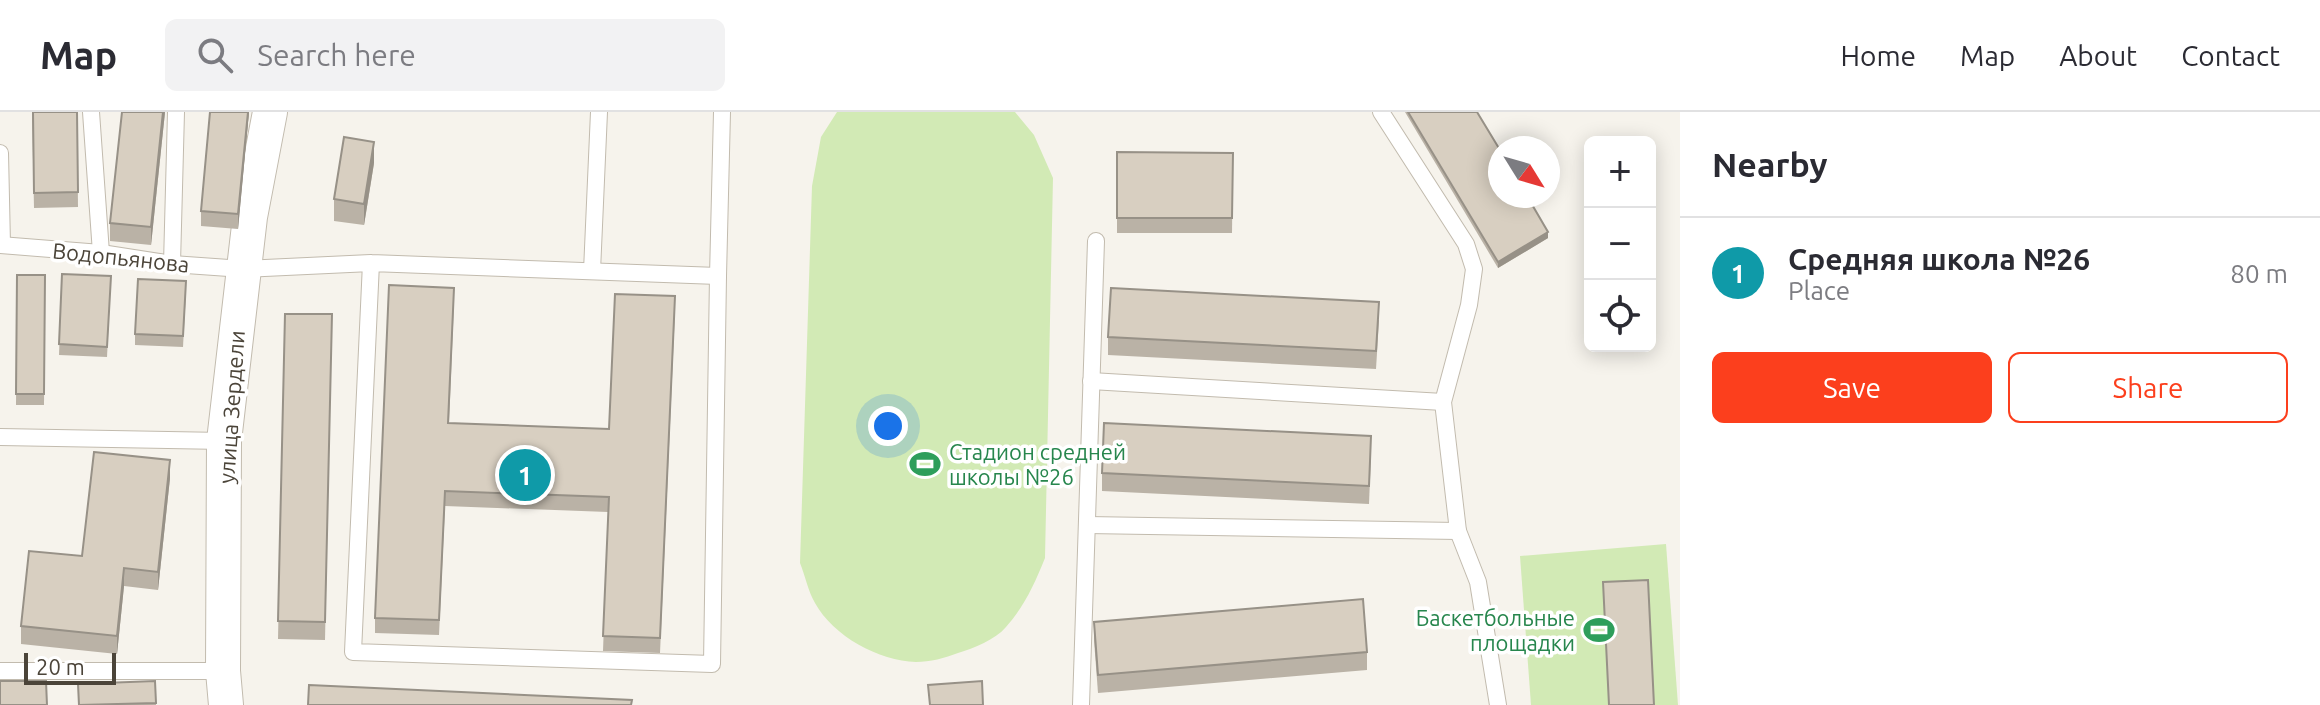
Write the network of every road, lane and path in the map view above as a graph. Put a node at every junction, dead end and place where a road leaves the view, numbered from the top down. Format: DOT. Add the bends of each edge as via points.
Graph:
graph roads {
  1 [pos="91,112"];
  2 [pos="176,112"];
  3 [pos="270,112"];
  4 [pos="599,112"];
  5 [pos="722,112"];
  6 [pos="1381,112"];
  7 [pos="0,153"];
  8 [pos="1096,241"];
  9 [pos="1,245"];
  10 [pos="101,253"];
  11 [pos="371,263"];
  12 [pos="172,264"];
  13 [pos="243,269"];
  14 [pos="592,271"];
  15 [pos="718,276"];
  16 [pos="1091,381"];
  17 [pos="1443,402"];
  18 [pos="0,437"];
  19 [pos="224,441"];
  20 [pos="1087,525"];
  21 [pos="1458,531"];
  22 [pos="0,671"];
  23 [pos="223,671"];
  24 [pos="226,705"];
  25 [pos="1081,705"];
  26 [pos="1498,705"];
  1 -- 10 [label="lane"];
  2 -- 12 [label="lane"];
  3 -- 13 [label="street, улица Зердели"];
  4 -- 14 [label="lane"];
  5 -- 15 [label="lane"];
  6 -- 17 [label="lane" via="1466,244 1474,269"];
  7 -- 9 [label="lane"];
  8 -- 16 [label="lane"];
  9 -- 10 [label="lane, Водопьянова"];
  10 -- 12 [label="lane, Водопьянова"];
  11 -- 13 [label="lane, Водопьянова"];
  11 -- 14 [label="lane, Водопьянова"];
  11 -- 15 [label="lane" via="353,652 712,664"];
  12 -- 13 [label="lane, Водопьянова"];
  13 -- 19 [label="street, улица Зердели"];
  14 -- 15 [label="lane, Водопьянова"];
  16 -- 17 [label="lane"];
  16 -- 20 [label="lane"];
  17 -- 21 [label="lane"];
  18 -- 19 [label="lane"];
  19 -- 23 [label="street, улица Зердели"];
  20 -- 21 [label="lane"];
  20 -- 25 [label="lane"];
  21 -- 26 [label="lane" via="1478,582"];
  22 -- 23 [label="lane"];
  23 -- 24 [label="street, улица Зердели"];
}
